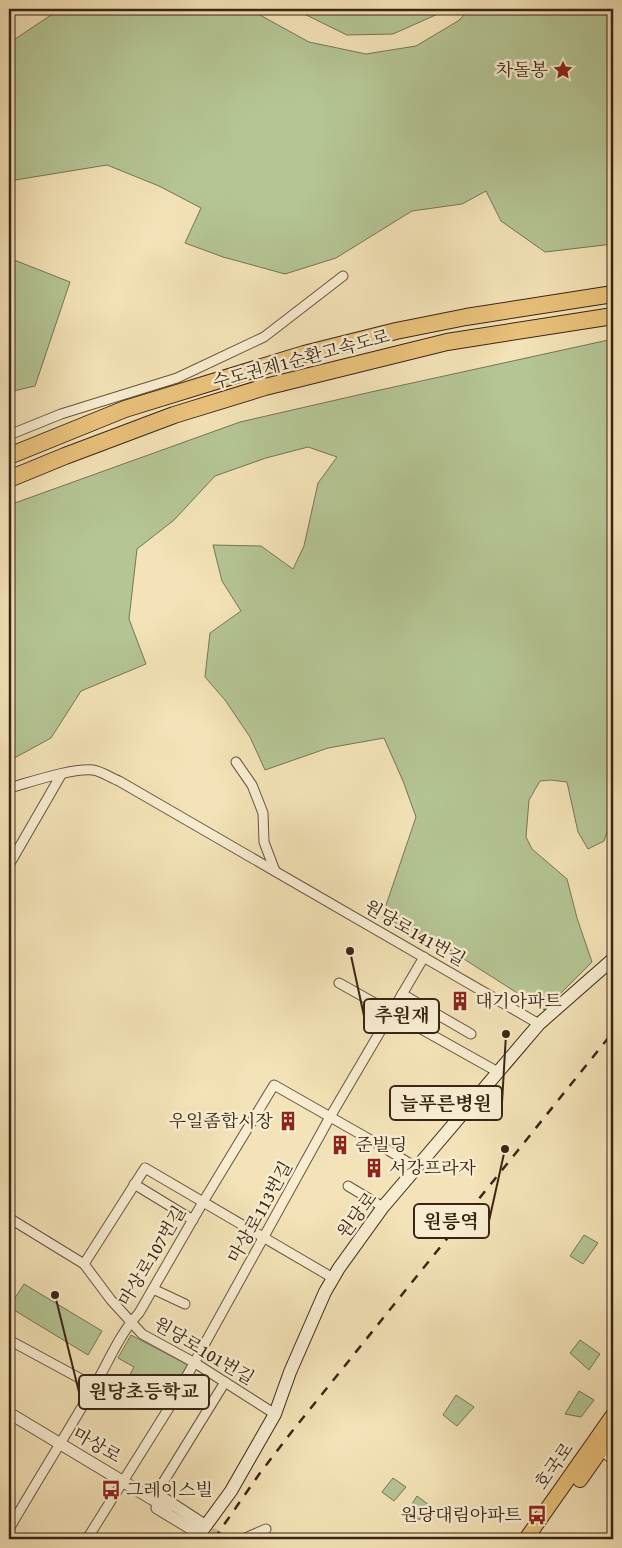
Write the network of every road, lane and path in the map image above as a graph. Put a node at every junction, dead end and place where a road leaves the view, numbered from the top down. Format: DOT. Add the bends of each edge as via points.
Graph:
graph roads {
  1 [pos="343,276"];
  2 [pos="613,294"];
  3 [pos="613,316"];
  4 [pos="9,435"];
  5 [pos="9,456"];
  6 [pos="9,480"];
  7 [pos="236,762"];
  8 [pos="61,775"];
  9 [pos="9,788"];
  10 [pos="9,865"];
  11 [pos="275,872"];
  12 [pos="424,957"];
  13 [pos="613,958"];
  14 [pos="339,983"];
  15 [pos="402,994"];
  16 [pos="392,1011"];
  17 [pos="539,1024"];
  18 [pos="471,1034"];
  19 [pos="498,1072"];
  20 [pos="330,1117"];
  21 [pos="417,1168"];
  22 [pos="134,1184"];
  23 [pos="348,1186"];
  24 [pos="204,1202"];
  25 [pos="383,1207"];
  26 [pos="9,1218"];
  27 [pos="193,1220"];
  28 [pos="264,1238"];
  29 [pos="84,1264"];
  30 [pos="333,1278"];
  31 [pos="153,1289"];
  32 [pos="185,1304"];
  33 [pos="130,1322"];
  34 [pos="9,1340"];
  35 [pos="195,1363"];
  36 [pos="225,1382"];
  37 [pos="94,1386"];
  38 [pos="9,1413"];
  39 [pos="275,1414"];
  40 [pos="613,1415"];
  41 [pos="613,1433"];
  42 [pos="59,1443"];
  43 [pos="601,1450"];
  44 [pos="613,1460"];
  45 [pos="123,1481"];
  46 [pos="156,1494"];
  47 [pos="167,1508"];
  48 [pos="9,1529"];
  49 [pos="200,1533"];
  50 [pos="87,1539"];
  51 [pos="243,1539"];
  52 [pos="257,1539"];
  53 [pos="526,1539"];
  54 [pos="537,1539"];
  1 -- 4 [label="street" via="264,337 177,378 61,414"];
  2 -- 5 [label="highway, 수도권제1순환고속도로" via="466,317 313,352 124,409"];
  3 -- 6 [label="highway, 수도권제1순환고속도로" via="447,342 265,387 174,415"];
  7 -- 11 [label="street" via="252,785 263,813 264,842"];
  8 -- 9 [label="street, 원당로141번길"];
  8 -- 10 [label="street"];
  8 -- 11 [label="street, 원당로141번길" via="95,770"];
  11 -- 12 [label="street, 원당로141번길"];
  12 -- 15 [label="street, 마상로113번길"];
  12 -- 17 [label="street, 원당로141번길"];
  13 -- 17 [label="main road, 원당로"];
  14 -- 16 [label="street"];
  15 -- 16 [label="street, 마상로113번길"];
  15 -- 18 [label="street"];
  16 -- 19 [label="street"];
  16 -- 20 [label="street, 마상로113번길"];
  17 -- 19 [label="main road, 원당로"];
  19 -- 21 [label="main road, 원당로"];
  20 -- 21 [label="street"];
  20 -- 24 [label="street, 마상로107번길" via="274,1085"];
  20 -- 28 [label="street, 마상로113번길"];
  21 -- 25 [label="main road, 원당로"];
  22 -- 24 [label="street" via="145,1168"];
  22 -- 27 [label="street"];
  22 -- 29 [label="street"];
  23 -- 25 [label="street"];
  24 -- 27 [label="street, 마상로107번길"];
  24 -- 28 [label="street"];
  25 -- 30 [label="main road, 원당로"];
  26 -- 29 [label="street, 원당로101번길"];
  27 -- 31 [label="street, 마상로107번길"];
  28 -- 30 [label="street"];
  28 -- 35 [label="street, 마상로113번길"];
  29 -- 33 [label="street, 원당로101번길"];
  30 -- 39 [label="main road, 원당로" via="308,1330"];
  31 -- 32 [label="street"];
  31 -- 33 [label="street, 마상로107번길"];
  33 -- 35 [label="street, 원당로101번길" via="142,1334"];
  33 -- 37 [label="street, 마상로107번길"];
  34 -- 37 [label="street"];
  35 -- 36 [label="street, 원당로101번길"];
  35 -- 45 [label="street, 마상로113번길"];
  36 -- 39 [label="street, 원당로101번길"];
  36 -- 46 [label="street"];
  37 -- 42 [label="street, 마상로107번길"];
  38 -- 42 [label="street, 마상로"];
  39 -- 49 [label="main road, 원당로" via="230,1491"];
  40 -- 53 [label="main road, 호국로"];
  41 -- 43 [label="main road, 호국로"];
  42 -- 45 [label="street, 마상로"];
  42 -- 48 [label="street, 마상로107번길"];
  43 -- 44 [label="street, 호국로"];
  43 -- 54 [label="main road, 호국로"];
  45 -- 46 [label="street" via="144,1485"];
  45 -- 47 [label="street, 마상로"];
  45 -- 49 [label="street" via="137,1496"];
  45 -- 50 [label="street, 마상로113번길"];
  46 -- 49 [label="street"];
  51 -- 52 [label="street" via="266,1529"];
}
